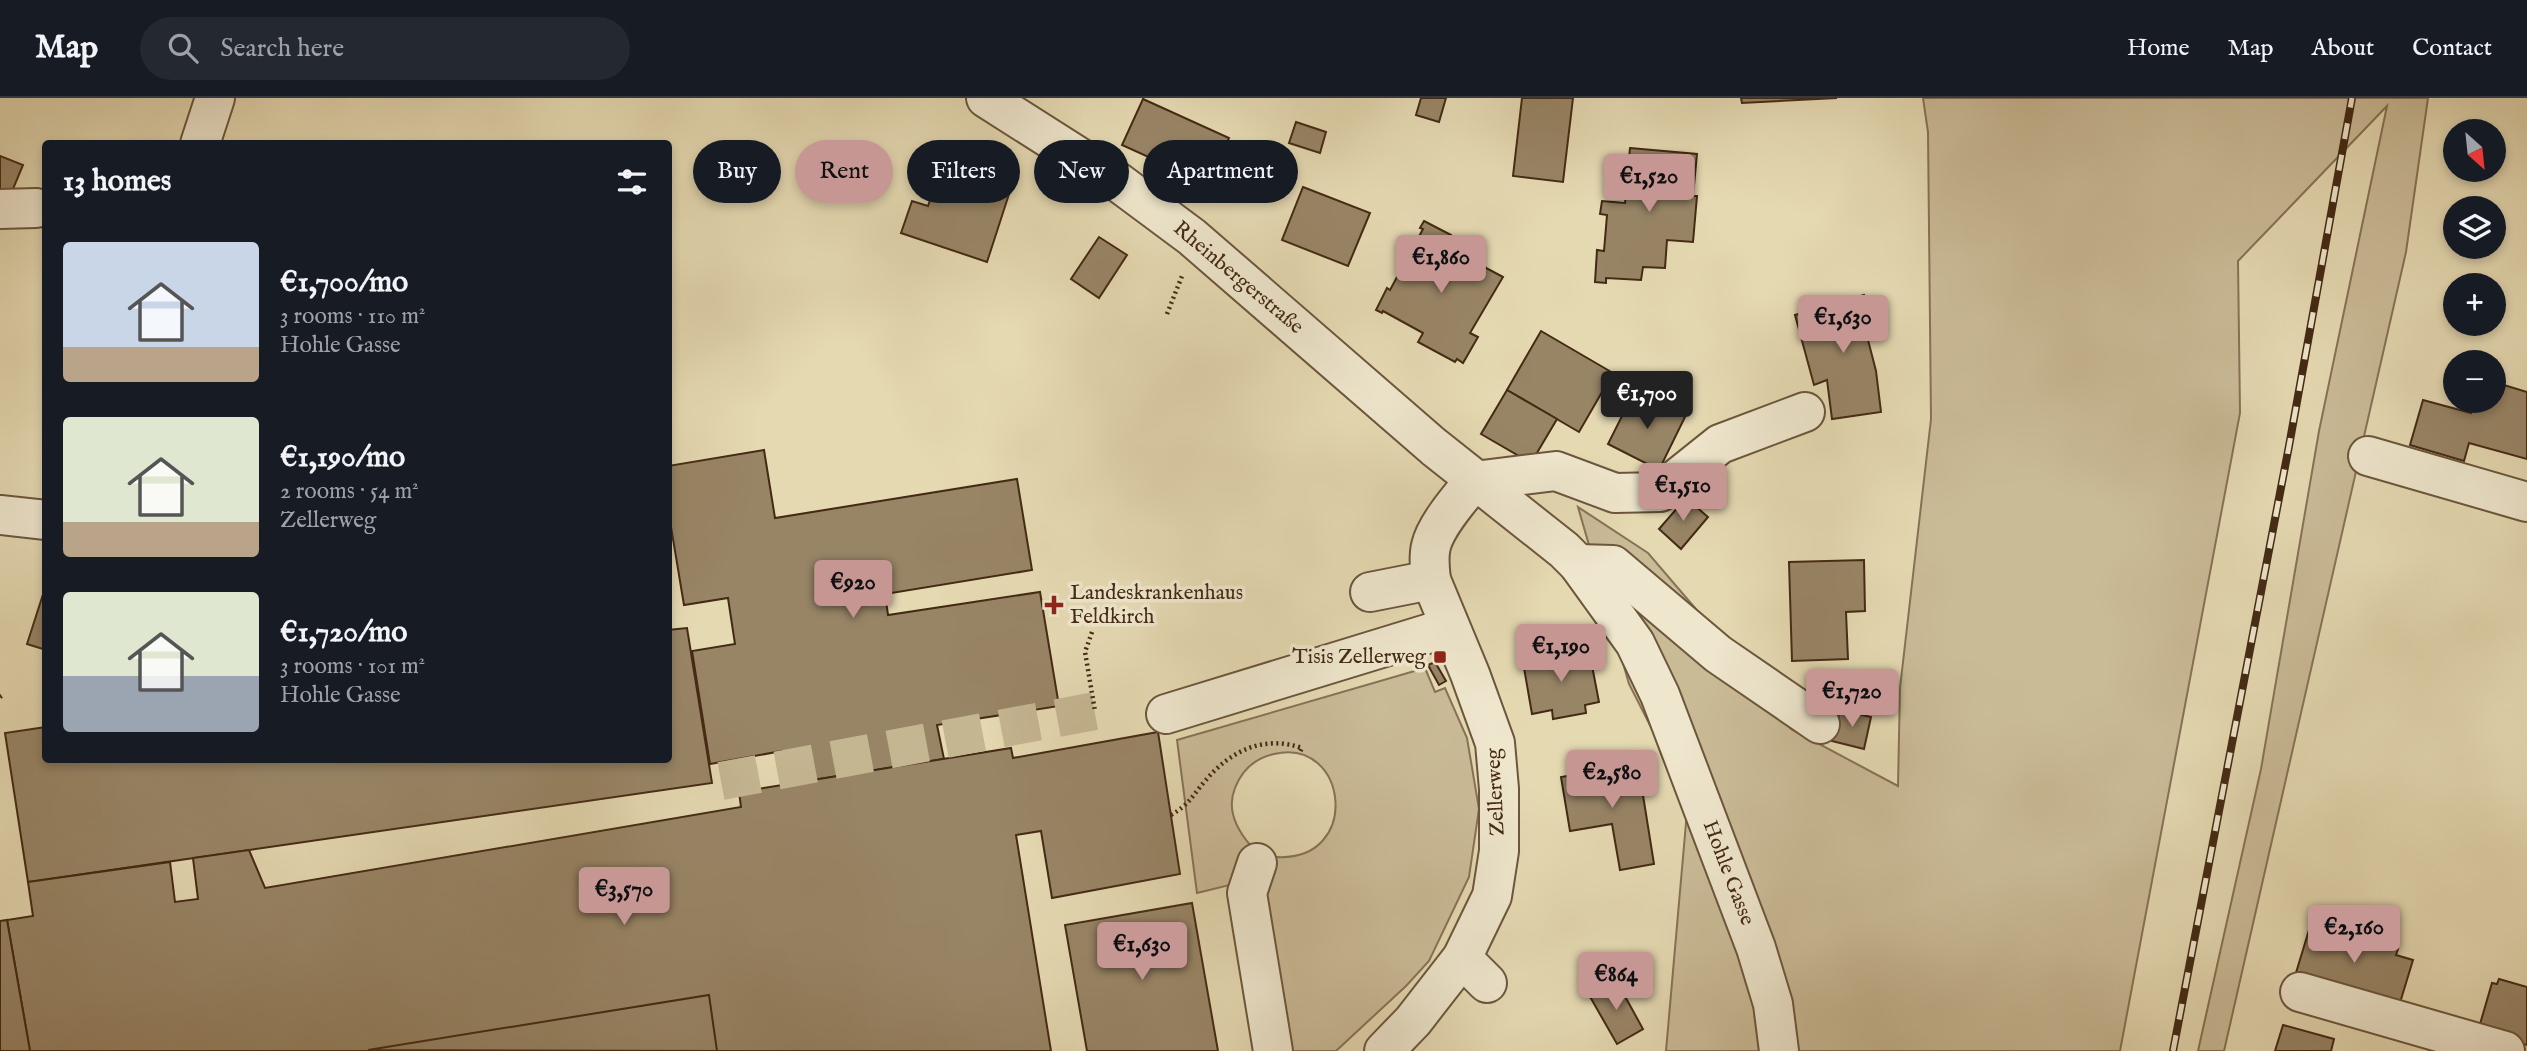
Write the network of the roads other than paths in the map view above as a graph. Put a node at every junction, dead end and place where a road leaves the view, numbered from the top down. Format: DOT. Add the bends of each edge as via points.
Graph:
graph roads {
  1 [pos="215,98"];
  2 [pos="986,98"];
  3 [pos="201,140"];
  4 [pos="1805,412"];
  5 [pos="2368,456"];
  6 [pos="1474,481"];
  7 [pos="2527,502"];
  8 [pos="0,514"];
  9 [pos="42,519"];
  10 [pos="1578,564"];
  11 [pos="1431,580"];
  12 [pos="1370,592"];
  13 [pos="1450,627"];
  14 [pos="1166,714"];
  15 [pos="1821,724"];
  16 [pos="1257,863"];
  17 [pos="2300,992"];
  18 [pos="1273,1051"];
  19 [pos="1384,1051"];
  20 [pos="1779,1051"];
  21 [pos="2505,1051"];
  1 -- 3 [label="street"];
  2 -- 6 [label="street, Rheinbergerstraße" via="1118,182 1192,237"];
  4 -- 6 [label="street" via="1720,444 1660,492 1615,493 1556,471"];
  5 -- 7 [label="street"];
  6 -- 10 [label="street, Hohle Gasse"];
  6 -- 11 [label="street, Zellerweg" via="1431,544"];
  8 -- 9 [label="street"];
  10 -- 15 [label="street" via="1613,565 1718,654"];
  10 -- 20 [label="street, Hohle Gasse" via="1635,643 1660,695 1756,948 1773,1004"];
  11 -- 12 [label="street"];
  11 -- 13 [label="street, Zellerweg"];
  13 -- 14 [label="street"];
  13 -- 19 [label="street, Zellerweg" via="1495,743 1499,851 1492,896 1475,970"];
  16 -- 18 [label="street" via="1247,893"];
  17 -- 21 [label="street"];
}
